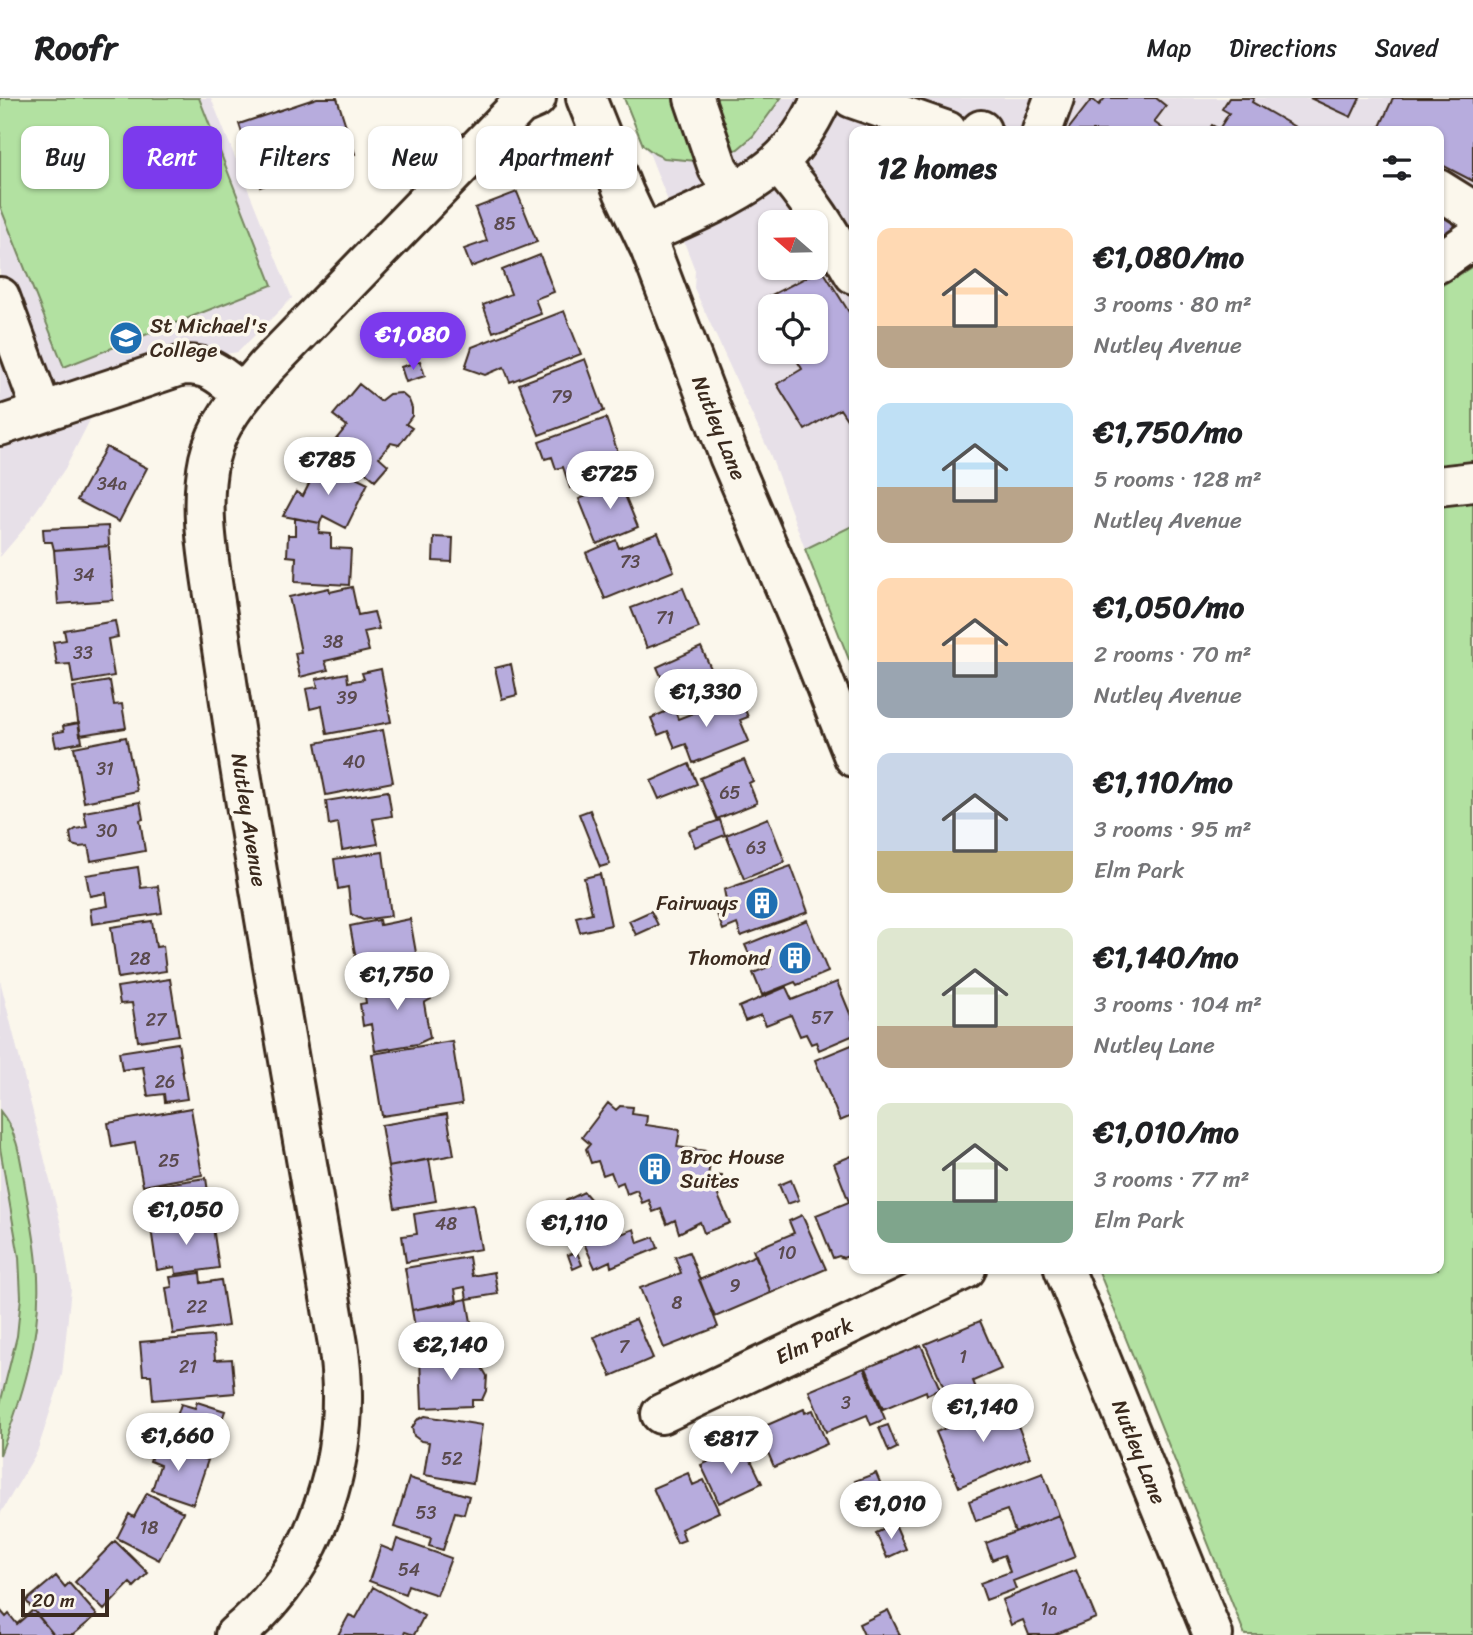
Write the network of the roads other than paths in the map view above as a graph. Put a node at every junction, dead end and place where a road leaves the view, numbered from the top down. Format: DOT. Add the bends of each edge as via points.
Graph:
graph roads {
  1 [pos="536,98"];
  2 [pos="586,98"];
  3 [pos="694,98"];
  4 [pos="822,98"];
  5 [pos="852,98"];
  6 [pos="1054,98"];
  7 [pos="951,126"];
  8 [pos="1044,126"];
  9 [pos="777,163"];
  10 [pos="734,192"];
  11 [pos="1444,193"];
  12 [pos="1473,211"];
  13 [pos="644,235"];
  14 [pos="1473,239"];
  15 [pos="1444,258"];
  16 [pos="849,266"];
  17 [pos="0,297"];
  18 [pos="243,394"];
  19 [pos="43,411"];
  20 [pos="0,426"];
  21 [pos="1473,482"];
  22 [pos="1444,485"];
  23 [pos="849,744"];
  24 [pos="956,1274"];
  25 [pos="1066,1274"];
  26 [pos="661,1413"];
  27 [pos="1209,1634"];
  28 [pos="235,1635"];
  1 -- 18 [label="street, Nutley Avenue" via="520,105"];
  2 -- 13 [label="street, Nutley Lane"];
  3 -- 10 [label="street" via="718,168"];
  4 -- 9 [label="street" via="810,125"];
  5 -- 7 [label="street"];
  6 -- 8 [label="street"];
  9 -- 10 [label="street"];
  9 -- 16 [label="street" via="825,225"];
  10 -- 13 [label="street"];
  11 -- 12 [label="street"];
  13 -- 23 [label="street, Nutley Lane" via="726,449"];
  14 -- 15 [label="street"];
  17 -- 19 [label="street"];
  18 -- 19 [label="street" via="211,368 183,365"];
  18 -- 28 [label="street, Nutley Avenue" via="213,442 208,462 206,545 344,1399 339,1450 310,1542 285,1583"];
  19 -- 20 [label="street"];
  21 -- 22 [label="street"];
  24 -- 26 [label="street, Elm Park"];
  25 -- 27 [label="street, Nutley Lane"];
}
